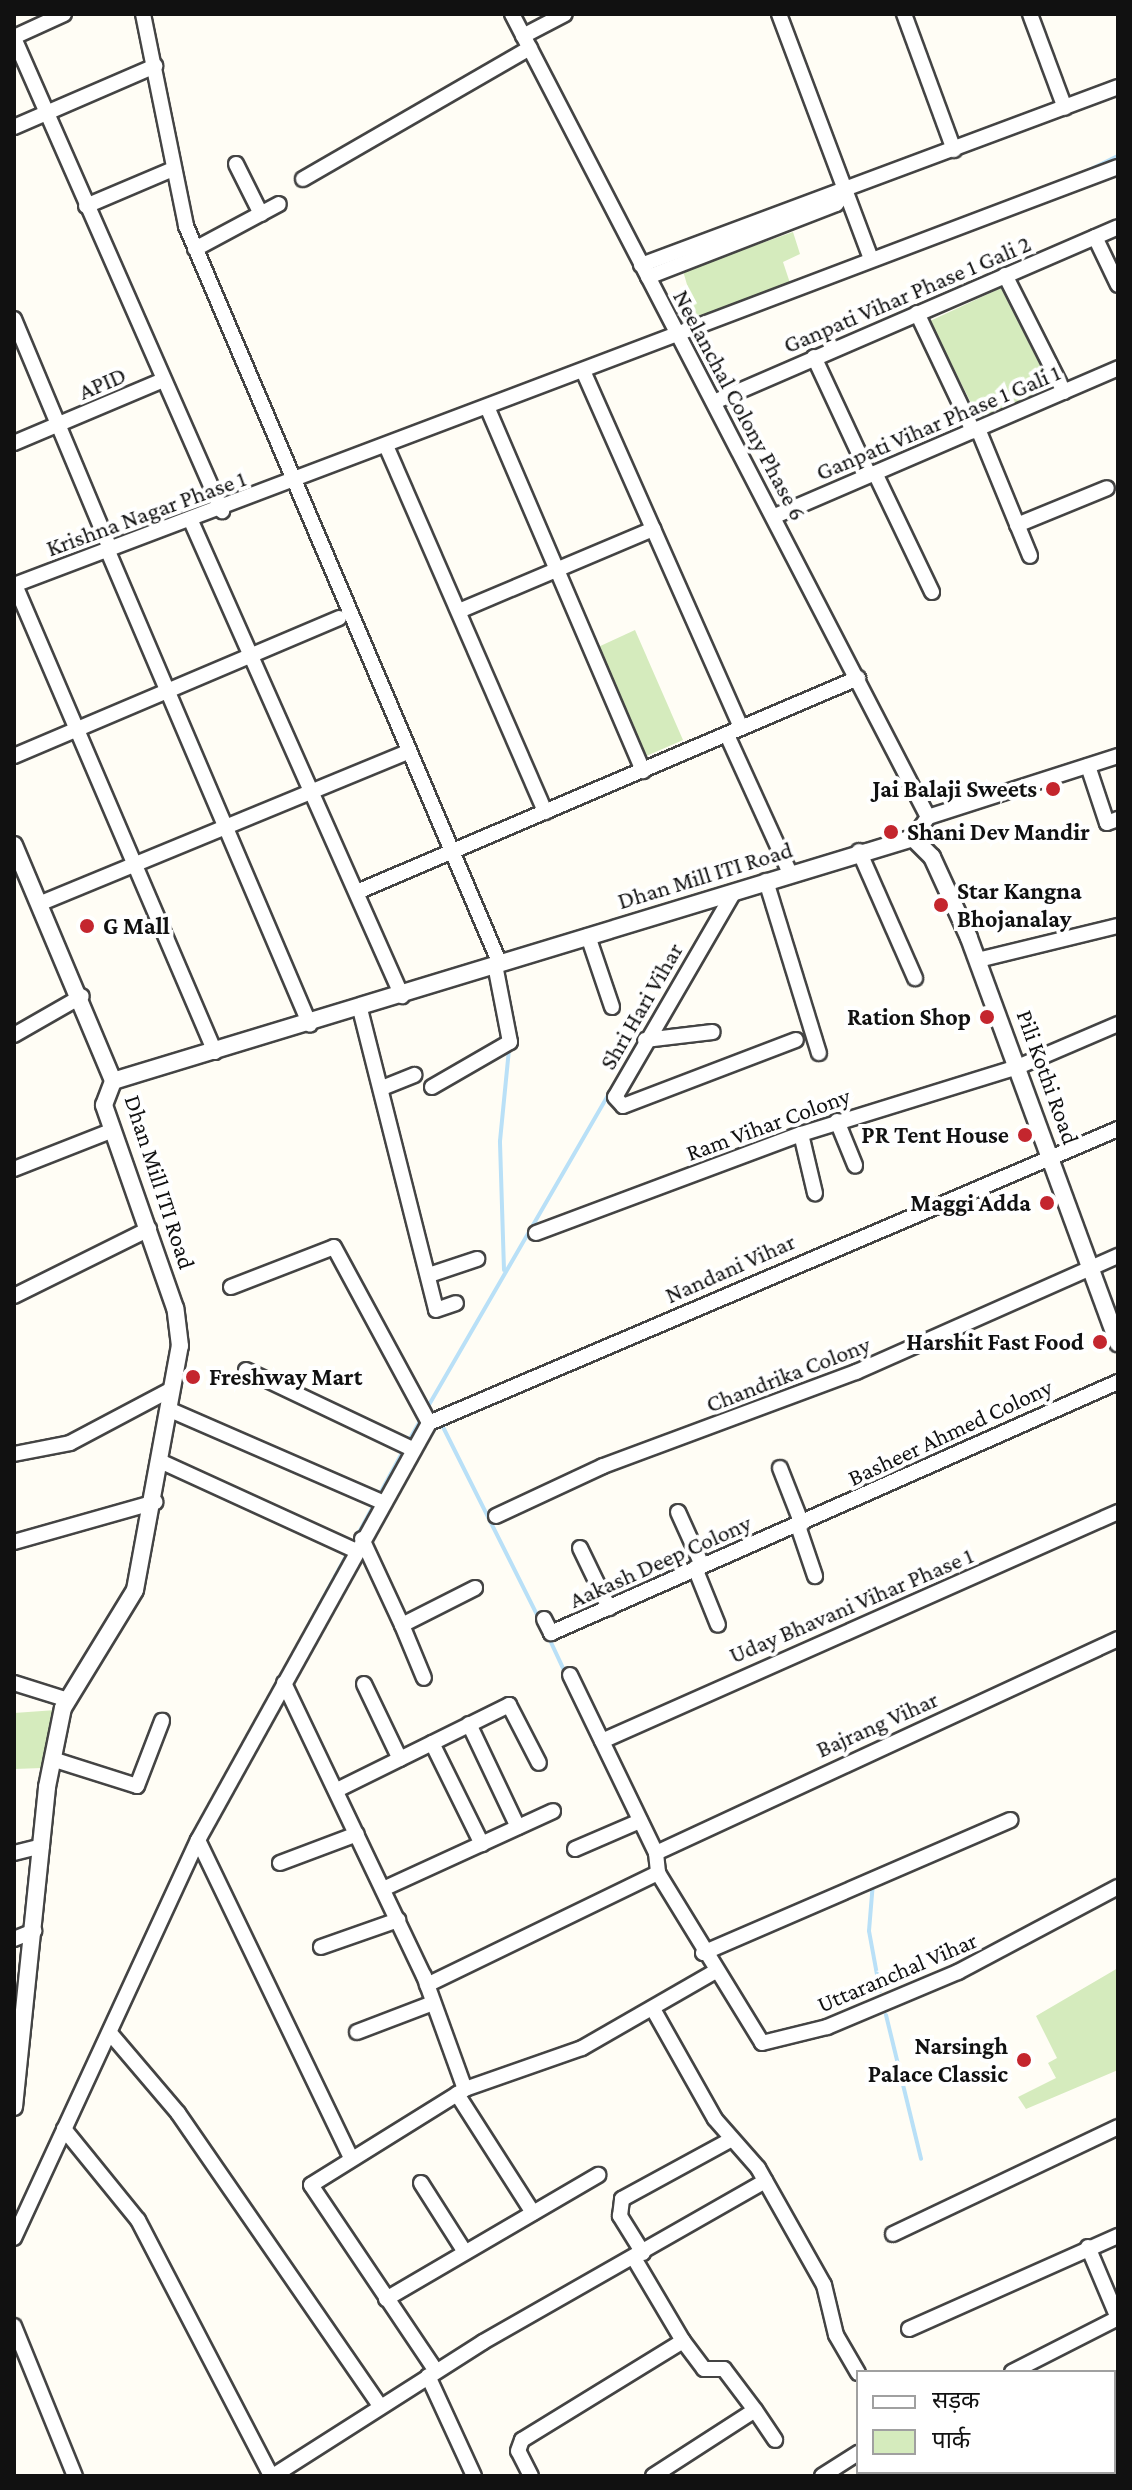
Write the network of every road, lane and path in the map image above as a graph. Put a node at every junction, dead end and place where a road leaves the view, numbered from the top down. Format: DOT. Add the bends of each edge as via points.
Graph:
graph roads {
  1 [pos="64,14"];
  2 [pos="143,14"];
  3 [pos="512,14"];
  4 [pos="565,14"];
  5 [pos="779,14"];
  6 [pos="904,14"];
  7 [pos="1030,14"];
  8 [pos="15,42"];
  9 [pos="527,42"];
  10 [pos="155,66"];
  11 [pos="1118,87"];
  12 [pos="1065,108"];
  13 [pos="46,113"];
  14 [pos="14,127"];
  15 [pos="954,150"];
  16 [pos="236,164"];
  17 [pos="1118,167"];
  18 [pos="173,169"];
  19 [pos="303,179"];
  20 [pos="845,193"];
  21 [pos="279,204"];
  22 [pos="86,206"];
  23 [pos="261,214"];
  24 [pos="1118,227"];
  25 [pos="1095,237"];
  26 [pos="195,249"];
  27 [pos="871,259"];
  28 [pos="644,271"];
  29 [pos="1005,275"];
  30 [pos="1118,285"];
  31 [pos="917,313"];
  32 [pos="14,319"];
  33 [pos="678,335"];
  34 [pos="814,357"];
  35 [pos="1118,368"];
  36 [pos="584,373"];
  37 [pos="163,380"];
  38 [pos="1064,392"];
  39 [pos="714,402"];
  40 [pos="488,409"];
  41 [pos="59,425"];
  42 [pos="975,430"];
  43 [pos="14,443"];
  44 [pos="387,448"];
  45 [pos="872,474"];
  46 [pos="293,483"];
  47 [pos="1107,488"];
  48 [pos="222,511"];
  49 [pos="775,516"];
  50 [pos="191,521"];
  51 [pos="1017,525"];
  52 [pos="653,529"];
  53 [pos="109,549"];
  54 [pos="1030,556"];
  55 [pos="556,570"];
  56 [pos="14,585"];
  57 [pos="932,592"];
  58 [pos="459,611"];
  59 [pos="339,618"];
  60 [pos="252,656"];
  61 [pos="858,678"];
  62 [pos="165,692"];
  63 [pos="741,728"];
  64 [pos="78,729"];
  65 [pos="727,735"];
  66 [pos="407,752"];
  67 [pos="14,756"];
  68 [pos="1118,756"];
  69 [pos="1088,766"];
  70 [pos="643,771"];
  71 [pos="311,793"];
  72 [pos="545,812"];
  73 [pos="928,817"];
  74 [pos="1118,819"];
  75 [pos="224,830"];
  76 [pos="913,838"];
  77 [pos="15,848"];
  78 [pos="450,851"];
  79 [pos="859,851"];
  80 [pos="137,867"];
  81 [pos="790,873"];
  82 [pos="766,881"];
  83 [pos="357,892"];
  84 [pos="734,892"];
  85 [pos="41,903"];
  86 [pos="1118,926"];
  87 [pos="588,936"];
  88 [pos="978,960"];
  89 [pos="498,964"];
  90 [pos="915,978"];
  91 [pos="82,996"];
  92 [pos="402,996"];
  93 [pos="612,1007"];
  94 [pos="360,1009"];
  95 [pos="1118,1024"];
  96 [pos="310,1025"];
  97 [pos="713,1032"];
  98 [pos="14,1035"];
  99 [pos="645,1040"];
  100 [pos="796,1040"];
  101 [pos="215,1052"];
  102 [pos="819,1053"];
  103 [pos="1020,1066"];
  104 [pos="415,1075"];
  105 [pos="113,1081"];
  106 [pos="432,1087"];
  107 [pos="382,1088"];
  108 [pos="837,1121"];
  109 [pos="1118,1129"];
  110 [pos="113,1130"];
  111 [pos="801,1134"];
  112 [pos="1052,1159"];
  113 [pos="855,1165"];
  114 [pos="14,1169"];
  115 [pos="815,1193"];
  116 [pos="149,1229"];
  117 [pos="536,1233"];
  118 [pos="1118,1256"];
  119 [pos="477,1259"];
  120 [pos="1094,1269"];
  121 [pos="429,1275"];
  122 [pos="231,1287"];
  123 [pos="14,1296"];
  124 [pos="456,1303"];
  125 [pos="1118,1344"];
  126 [pos="246,1370"];
  127 [pos="1118,1382"];
  128 [pos="172,1389"];
  129 [pos="168,1409"];
  130 [pos="425,1417"];
  131 [pos="407,1446"];
  132 [pos="14,1454"];
  133 [pos="162,1462"];
  134 [pos="780,1468"];
  135 [pos="379,1501"];
  136 [pos="155,1502"];
  137 [pos="678,1512"];
  138 [pos="1118,1512"];
  139 [pos="496,1516"];
  140 [pos="800,1525"];
  141 [pos="14,1542"];
  142 [pos="355,1547"];
  143 [pos="580,1548"];
  144 [pos="698,1566"];
  145 [pos="815,1576"];
  146 [pos="475,1588"];
  147 [pos="609,1608"];
  148 [pos="544,1619"];
  149 [pos="402,1625"];
  150 [pos="718,1625"];
  151 [pos="1118,1639"];
  152 [pos="570,1675"];
  153 [pos="424,1678"];
  154 [pos="14,1683"];
  155 [pos="284,1683"];
  156 [pos="364,1684"];
  157 [pos="65,1699"];
  158 [pos="162,1721"];
  159 [pos="469,1724"];
  160 [pos="602,1741"];
  161 [pos="432,1743"];
  162 [pos="52,1759"];
  163 [pos="400,1759"];
  164 [pos="539,1763"];
  165 [pos="337,1790"];
  166 [pos="553,1811"];
  167 [pos="1011,1820"];
  168 [pos="640,1821"];
  169 [pos="518,1827"];
  170 [pos="357,1834"];
  171 [pos="198,1840"];
  172 [pos="482,1844"];
  173 [pos="42,1846"];
  174 [pos="575,1849"];
  175 [pos="14,1853"];
  176 [pos="656,1853"];
  177 [pos="280,1863"];
  178 [pos="658,1873"];
  179 [pos="1118,1887"];
  180 [pos="383,1889"];
  181 [pos="398,1920"];
  182 [pos="34,1931"];
  183 [pos="14,1939"];
  184 [pos="321,1947"];
  185 [pos="703,1953"];
  186 [pos="714,1972"];
  187 [pos="427,1985"];
  188 [pos="433,2003"];
  189 [pos="653,2009"];
  190 [pos="357,2032"];
  191 [pos="110,2033"];
  192 [pos="461,2091"];
  193 [pos="14,2107"];
  194 [pos="1118,2127"];
  195 [pos="64,2129"];
  196 [pos="730,2140"];
  197 [pos="351,2158"];
  198 [pos="598,2175"];
  199 [pos="765,2181"];
  200 [pos="421,2183"];
  201 [pos="533,2213"];
  202 [pos="893,2234"];
  203 [pos="1118,2236"];
  204 [pos="14,2238"];
  205 [pos="1088,2247"];
  206 [pos="465,2252"];
  207 [pos="639,2255"];
  208 [pos="386,2299"];
  209 [pos="1118,2318"];
  210 [pos="14,2326"];
  211 [pos="909,2329"];
  212 [pos="683,2341"];
  213 [pos="856,2370"];
  214 [pos="1016,2370"];
  215 [pos="432,2373"];
  216 [pos="381,2407"];
  217 [pos="755,2410"];
  218 [pos="775,2440"];
  219 [pos="856,2454"];
  220 [pos="528,2475"];
  221 [pos="75,2476"];
  222 [pos="272,2476"];
  223 [pos="474,2476"];
  224 [pos="653,2476"];
  225 [pos="822,2476"];
  1 -- 8 [label="street"];
  2 -- 10 [label="street"];
  3 -- 9 [label="street, Neelanchal Colony Phase 6"];
  4 -- 9 [label="street"];
  5 -- 20 [label="street"];
  6 -- 15 [label="street"];
  7 -- 12 [label="street"];
  8 -- 13 [label="street"];
  9 -- 19 [label="street"];
  9 -- 28 [label="street, Neelanchal Colony Phase 6"];
  10 -- 13 [label="street"];
  10 -- 18 [label="street"];
  11 -- 12 [label="street"];
  12 -- 15 [label="street"];
  13 -- 14 [label="street"];
  13 -- 22 [label="street"];
  15 -- 20 [label="street"];
  16 -- 23 [label="street"];
  17 -- 27 [label="street, Krishna Nagar Phase 1"];
  18 -- 22 [label="street"];
  18 -- 26 [label="street"];
  20 -- 27 [label="street"];
  20 -- 28 [label="street" via="836,204"];
  21 -- 23 [label="street"];
  22 -- 37 [label="street"];
  23 -- 26 [label="street"];
  24 -- 25 [label="street, Ganpati Vihar Phase 1 Gali 2"];
  25 -- 29 [label="street, Ganpati Vihar Phase 1 Gali 2"];
  25 -- 30 [label="street"];
  26 -- 46 [label="street"];
  27 -- 33 [label="street, Krishna Nagar Phase 1"];
  28 -- 33 [label="street, Neelanchal Colony Phase 6"];
  29 -- 31 [label="street, Ganpati Vihar Phase 1 Gali 2"];
  29 -- 38 [label="street"];
  31 -- 34 [label="street, Ganpati Vihar Phase 1 Gali 2"];
  31 -- 42 [label="street"];
  32 -- 41 [label="street"];
  33 -- 36 [label="street, Krishna Nagar Phase 1"];
  33 -- 39 [label="street, Neelanchal Colony Phase 6"];
  34 -- 39 [label="street, Ganpati Vihar Phase 1 Gali 2"];
  34 -- 45 [label="street"];
  35 -- 38 [label="street, Ganpati Vihar Phase 1 Gali 1"];
  36 -- 40 [label="street, Krishna Nagar Phase 1"];
  36 -- 52 [label="street"];
  37 -- 41 [label="street, APID"];
  37 -- 48 [label="street"];
  38 -- 42 [label="street, Ganpati Vihar Phase 1 Gali 1"];
  39 -- 49 [label="street, Neelanchal Colony Phase 6"];
  40 -- 44 [label="street, Krishna Nagar Phase 1"];
  40 -- 55 [label="street"];
  41 -- 43 [label="street, APID"];
  41 -- 53 [label="street"];
  42 -- 45 [label="street, Ganpati Vihar Phase 1 Gali 1"];
  42 -- 51 [label="street"];
  44 -- 46 [label="street, Krishna Nagar Phase 1"];
  44 -- 58 [label="street"];
  45 -- 49 [label="street, Ganpati Vihar Phase 1 Gali 1"];
  45 -- 57 [label="street"];
  46 -- 48 [label="street, Krishna Nagar Phase 1"];
  46 -- 66 [label="street"];
  47 -- 51 [label="street"];
  48 -- 50 [label="street, Krishna Nagar Phase 1"];
  49 -- 61 [label="street, Neelanchal Colony Phase 6"];
  50 -- 53 [label="street, Krishna Nagar Phase 1"];
  50 -- 60 [label="street"];
  51 -- 54 [label="street"];
  52 -- 55 [label="street"];
  52 -- 63 [label="street"];
  53 -- 56 [label="street, Krishna Nagar Phase 1"];
  53 -- 62 [label="street"];
  55 -- 58 [label="street"];
  55 -- 70 [label="street"];
  56 -- 64 [label="street"];
  58 -- 72 [label="street"];
  59 -- 60 [label="street"];
  60 -- 62 [label="street"];
  60 -- 71 [label="street"];
  61 -- 63 [label="street"];
  61 -- 73 [label="street, Neelanchal Colony Phase 6"];
  62 -- 64 [label="street"];
  62 -- 75 [label="street"];
  63 -- 65 [label="street"];
  64 -- 67 [label="street"];
  64 -- 80 [label="street"];
  65 -- 70 [label="street"];
  65 -- 81 [label="street"];
  66 -- 71 [label="street"];
  66 -- 78 [label="street"];
  68 -- 69 [label="street"];
  69 -- 73 [label="street"];
  69 -- 74 [label="street" via="1107,823"];
  70 -- 72 [label="street"];
  71 -- 75 [label="street"];
  71 -- 83 [label="street"];
  72 -- 78 [label="street"];
  73 -- 76 [label="street"];
  75 -- 80 [label="street"];
  75 -- 96 [label="street"];
  76 -- 79 [label="street, Dhan Mill ITI Road"];
  76 -- 88 [label="street, Pili Kothi Road" via="932,857"];
  77 -- 85 [label="street"];
  78 -- 83 [label="street"];
  78 -- 89 [label="street"];
  79 -- 81 [label="street, Dhan Mill ITI Road"];
  79 -- 90 [label="street"];
  80 -- 85 [label="street"];
  80 -- 101 [label="street"];
  81 -- 82 [label="street, Dhan Mill ITI Road"];
  82 -- 84 [label="street, Dhan Mill ITI Road"];
  82 -- 102 [label="street"];
  83 -- 92 [label="street"];
  84 -- 87 [label="street, Dhan Mill ITI Road"];
  84 -- 99 [label="street, Shri Hari Vihar"];
  85 -- 91 [label="street"];
  86 -- 88 [label="street"];
  87 -- 89 [label="street, Dhan Mill ITI Road"];
  87 -- 93 [label="street"];
  88 -- 103 [label="street, Pili Kothi Road"];
  89 -- 92 [label="street, Dhan Mill ITI Road"];
  89 -- 106 [label="street" via="510,1042"];
  91 -- 98 [label="street"];
  91 -- 105 [label="street"];
  92 -- 94 [label="street, Dhan Mill ITI Road"];
  94 -- 96 [label="street, Dhan Mill ITI Road"];
  94 -- 107 [label="street"];
  95 -- 103 [label="street, Ram Vihar Colony"];
  96 -- 101 [label="street, Dhan Mill ITI Road"];
  97 -- 99 [label="street"];
  99 -- 100 [label="street, Shri Hari Vihar" via="615,1097 623,1106"];
  101 -- 105 [label="street, Dhan Mill ITI Road"];
  103 -- 108 [label="street, Ram Vihar Colony"];
  103 -- 112 [label="street, Pili Kothi Road"];
  104 -- 107 [label="street"];
  105 -- 110 [label="street, Dhan Mill ITI Road" via="104,1105"];
  107 -- 121 [label="street"];
  108 -- 111 [label="street, Ram Vihar Colony"];
  108 -- 113 [label="street"];
  109 -- 112 [label="street, Nandani Vihar"];
  110 -- 114 [label="street"];
  110 -- 116 [label="street, Dhan Mill ITI Road"];
  111 -- 115 [label="street"];
  111 -- 117 [label="street, Ram Vihar Colony"];
  112 -- 120 [label="street, Pili Kothi Road"];
  112 -- 130 [label="street, Nandani Vihar"];
  116 -- 123 [label="street"];
  116 -- 128 [label="street, Dhan Mill ITI Road" via="175,1308 180,1346"];
  118 -- 120 [label="street, Chandrika Colony"];
  119 -- 121 [label="street"];
  120 -- 125 [label="street, Pili Kothi Road"];
  120 -- 139 [label="street, Chandrika Colony"];
  121 -- 124 [label="street" via="436,1310"];
  122 -- 130 [label="street" via="334,1247"];
  126 -- 131 [label="street"];
  127 -- 140 [label="street, Basheer Ahmed Colony"];
  128 -- 129 [label="street, Dhan Mill ITI Road"];
  128 -- 132 [label="street" via="70,1443"];
  129 -- 133 [label="street, Dhan Mill ITI Road"];
  129 -- 135 [label="street"];
  130 -- 131 [label="street"];
  131 -- 135 [label="street"];
  133 -- 136 [label="street, Dhan Mill ITI Road"];
  133 -- 142 [label="street"];
  134 -- 140 [label="street"];
  135 -- 142 [label="street"];
  136 -- 141 [label="street"];
  136 -- 157 [label="street, Dhan Mill ITI Road" via="135,1590"];
  137 -- 144 [label="street"];
  138 -- 160 [label="street, Uday Bhavani Vihar Phase 1"];
  140 -- 144 [label="street, Aakash Deep Colony"];
  140 -- 145 [label="street"];
  142 -- 149 [label="street"];
  142 -- 155 [label="street"];
  143 -- 147 [label="street"];
  144 -- 147 [label="street, Aakash Deep Colony"];
  144 -- 150 [label="street"];
  146 -- 149 [label="street"];
  147 -- 148 [label="street, Aakash Deep Colony" via="551,1633"];
  149 -- 153 [label="street"];
  151 -- 176 [label="street, Bajrang Vihar"];
  152 -- 160 [label="street"];
  154 -- 157 [label="street"];
  155 -- 165 [label="street"];
  155 -- 171 [label="street"];
  156 -- 163 [label="street"];
  157 -- 162 [label="street, Dhan Mill ITI Road"];
  158 -- 162 [label="street" via="137,1786"];
  159 -- 161 [label="street"];
  159 -- 164 [label="street" via="509,1705"];
  159 -- 169 [label="street"];
  160 -- 168 [label="street"];
  161 -- 163 [label="street"];
  161 -- 172 [label="street"];
  162 -- 173 [label="street, Dhan Mill ITI Road"];
  163 -- 165 [label="street"];
  165 -- 170 [label="street"];
  166 -- 169 [label="street"];
  167 -- 185 [label="street"];
  168 -- 174 [label="street"];
  168 -- 176 [label="street"];
  169 -- 172 [label="street"];
  170 -- 177 [label="street"];
  170 -- 180 [label="street"];
  171 -- 191 [label="street"];
  171 -- 197 [label="street"];
  172 -- 180 [label="street"];
  173 -- 175 [label="street"];
  173 -- 182 [label="street, Dhan Mill ITI Road"];
  176 -- 178 [label="street"];
  178 -- 185 [label="street"];
  178 -- 187 [label="street"];
  179 -- 186 [label="street, Uttaranchal Vihar" via="958,1972 827,2027 762,2043"];
  180 -- 181 [label="street"];
  181 -- 184 [label="street"];
  181 -- 187 [label="street"];
  182 -- 183 [label="street"];
  182 -- 193 [label="street, Dhan Mill ITI Road"];
  185 -- 186 [label="street"];
  186 -- 189 [label="street"];
  187 -- 188 [label="street"];
  188 -- 190 [label="street"];
  188 -- 192 [label="street"];
  189 -- 192 [label="street" via="582,2048"];
  189 -- 196 [label="street"];
  191 -- 195 [label="street"];
  191 -- 216 [label="street" via="178,2113"];
  192 -- 197 [label="street"];
  192 -- 201 [label="street"];
  194 -- 202 [label="street"];
  195 -- 204 [label="street"];
  195 -- 222 [label="street" via="138,2220"];
  196 -- 199 [label="street"];
  196 -- 207 [label="street" via="622,2199 620,2216"];
  197 -- 208 [label="street" via="311,2185"];
  198 -- 201 [label="street"];
  199 -- 207 [label="street"];
  199 -- 213 [label="street" via="824,2285 836,2335"];
  200 -- 206 [label="street"];
  201 -- 206 [label="street"];
  203 -- 205 [label="street"];
  205 -- 209 [label="street"];
  205 -- 211 [label="street"];
  206 -- 208 [label="street"];
  207 -- 212 [label="street"];
  207 -- 215 [label="street"];
  208 -- 215 [label="street"];
  209 -- 214 [label="street"];
  210 -- 221 [label="street"];
  212 -- 217 [label="street" via="704,2369 724,2369"];
  212 -- 220 [label="street" via="522,2440 518,2451"];
  215 -- 216 [label="street"];
  215 -- 223 [label="street"];
  216 -- 222 [label="street"];
  217 -- 218 [label="street"];
  217 -- 224 [label="street"];
  219 -- 225 [label="street"];
}
